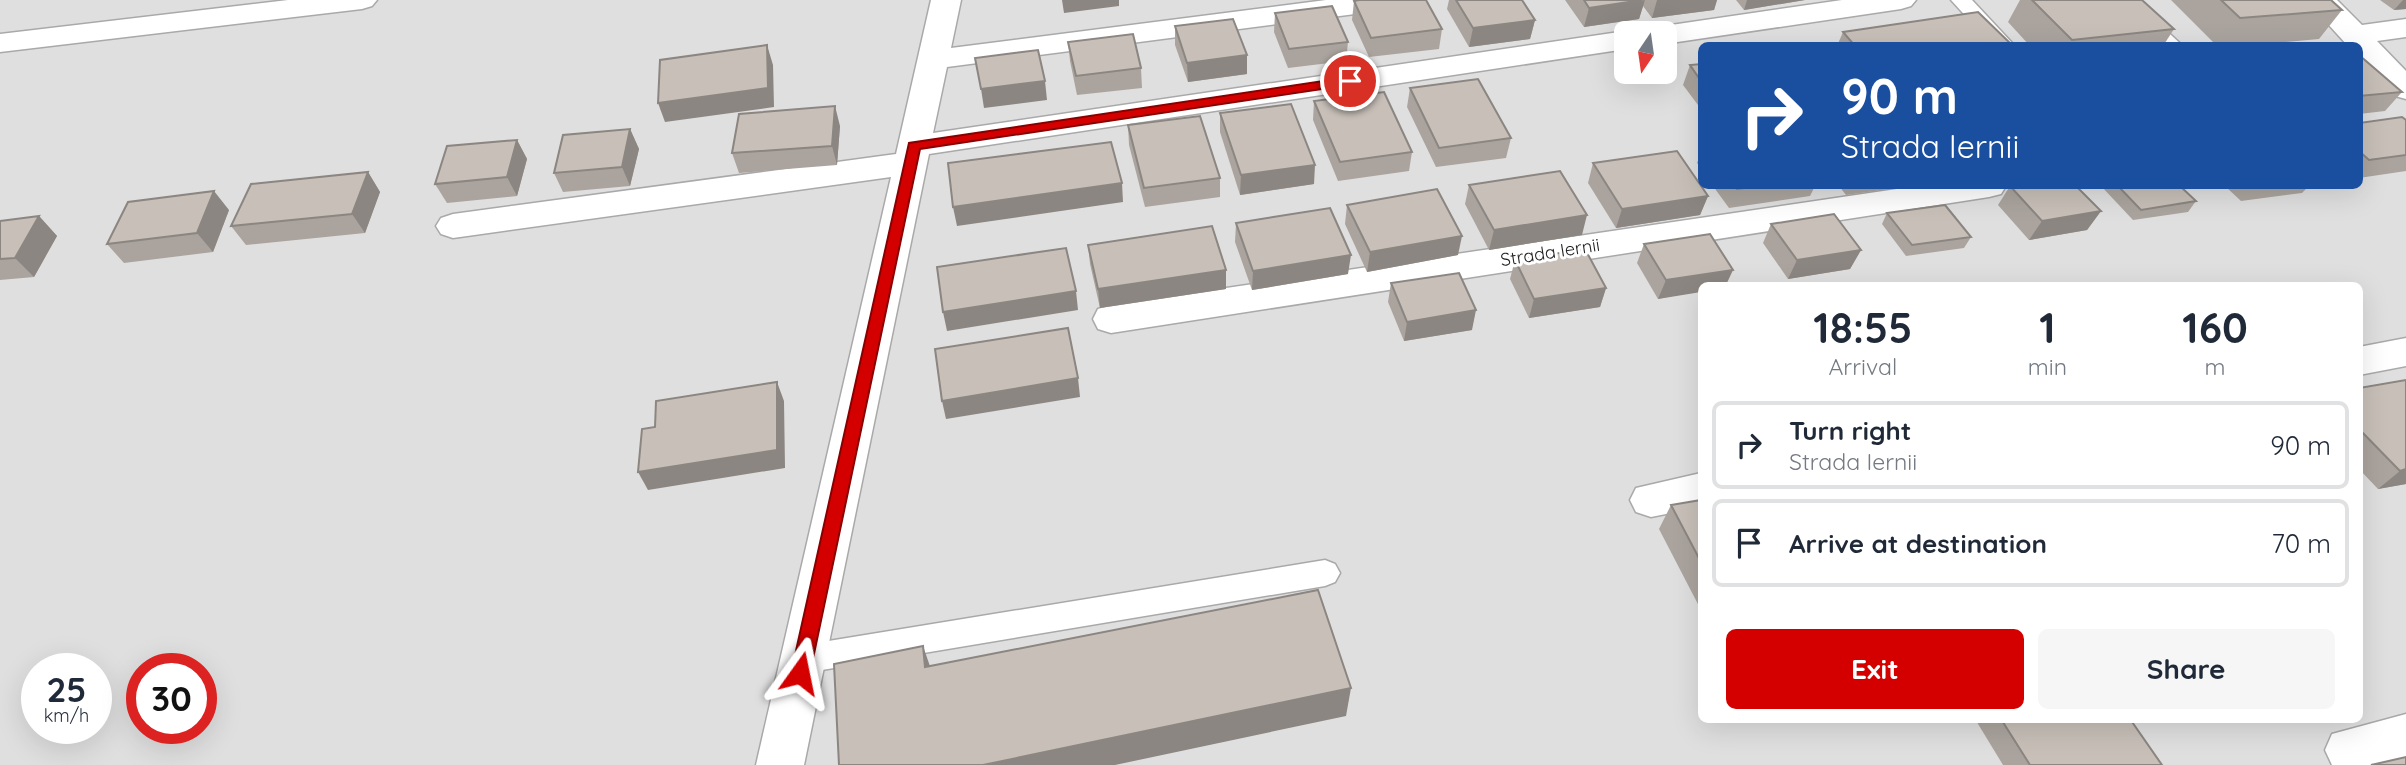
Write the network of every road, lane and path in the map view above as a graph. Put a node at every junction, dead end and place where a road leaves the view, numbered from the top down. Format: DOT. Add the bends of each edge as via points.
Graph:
graph roads {
  1 [pos="362,0"];
  2 [pos="946,0"];
  3 [pos="1394,0"];
  4 [pos="1900,0"];
  5 [pos="1961,0"];
  6 [pos="2121,0"];
  7 [pos="2321,0"];
  8 [pos="1838,4"];
  9 [pos="2406,28"];
  10 [pos="1677,33"];
  11 [pos="2355,35"];
  12 [pos="1614,42"];
  13 [pos="2001,42"];
  14 [pos="2168,42"];
  15 [pos="2362,42"];
  16 [pos="0,43"];
  17 [pos="2363,43"];
  18 [pos="933,60"];
  19 [pos="2406,89"];
  20 [pos="912,154"];
  21 [pos="1969,189"];
  22 [pos="453,226"];
  23 [pos="1111,319"];
  24 [pos="2406,352"];
  25 [pos="2363,360"];
  26 [pos="1698,491"];
  27 [pos="1651,500"];
  28 [pos="1325,573"];
  29 [pos="804,659"];
  30 [pos="2406,736"];
  31 [pos="2348,750"];
  32 [pos="780,765"];
  1 -- 16 [label="street"];
  2 -- 18 [label="street"];
  3 -- 18 [label="street"];
  4 -- 8 [label="street"];
  5 -- 13 [label="lane"];
  6 -- 14 [label="lane"];
  7 -- 11 [label="street"];
  8 -- 10 [label="street"];
  9 -- 11 [label="street"];
  11 -- 15 [label="street"];
  12 -- 20 [label="street"];
  17 -- 19 [label="street"];
  18 -- 20 [label="street"];
  20 -- 22 [label="street"];
  20 -- 29 [label="street"];
  21 -- 23 [label="street, Strada Iernii"];
  24 -- 25 [label="street"];
  26 -- 27 [label="street"];
  28 -- 29 [label="lane"];
  29 -- 32 [label="street"];
  30 -- 31 [label="street"];
}
